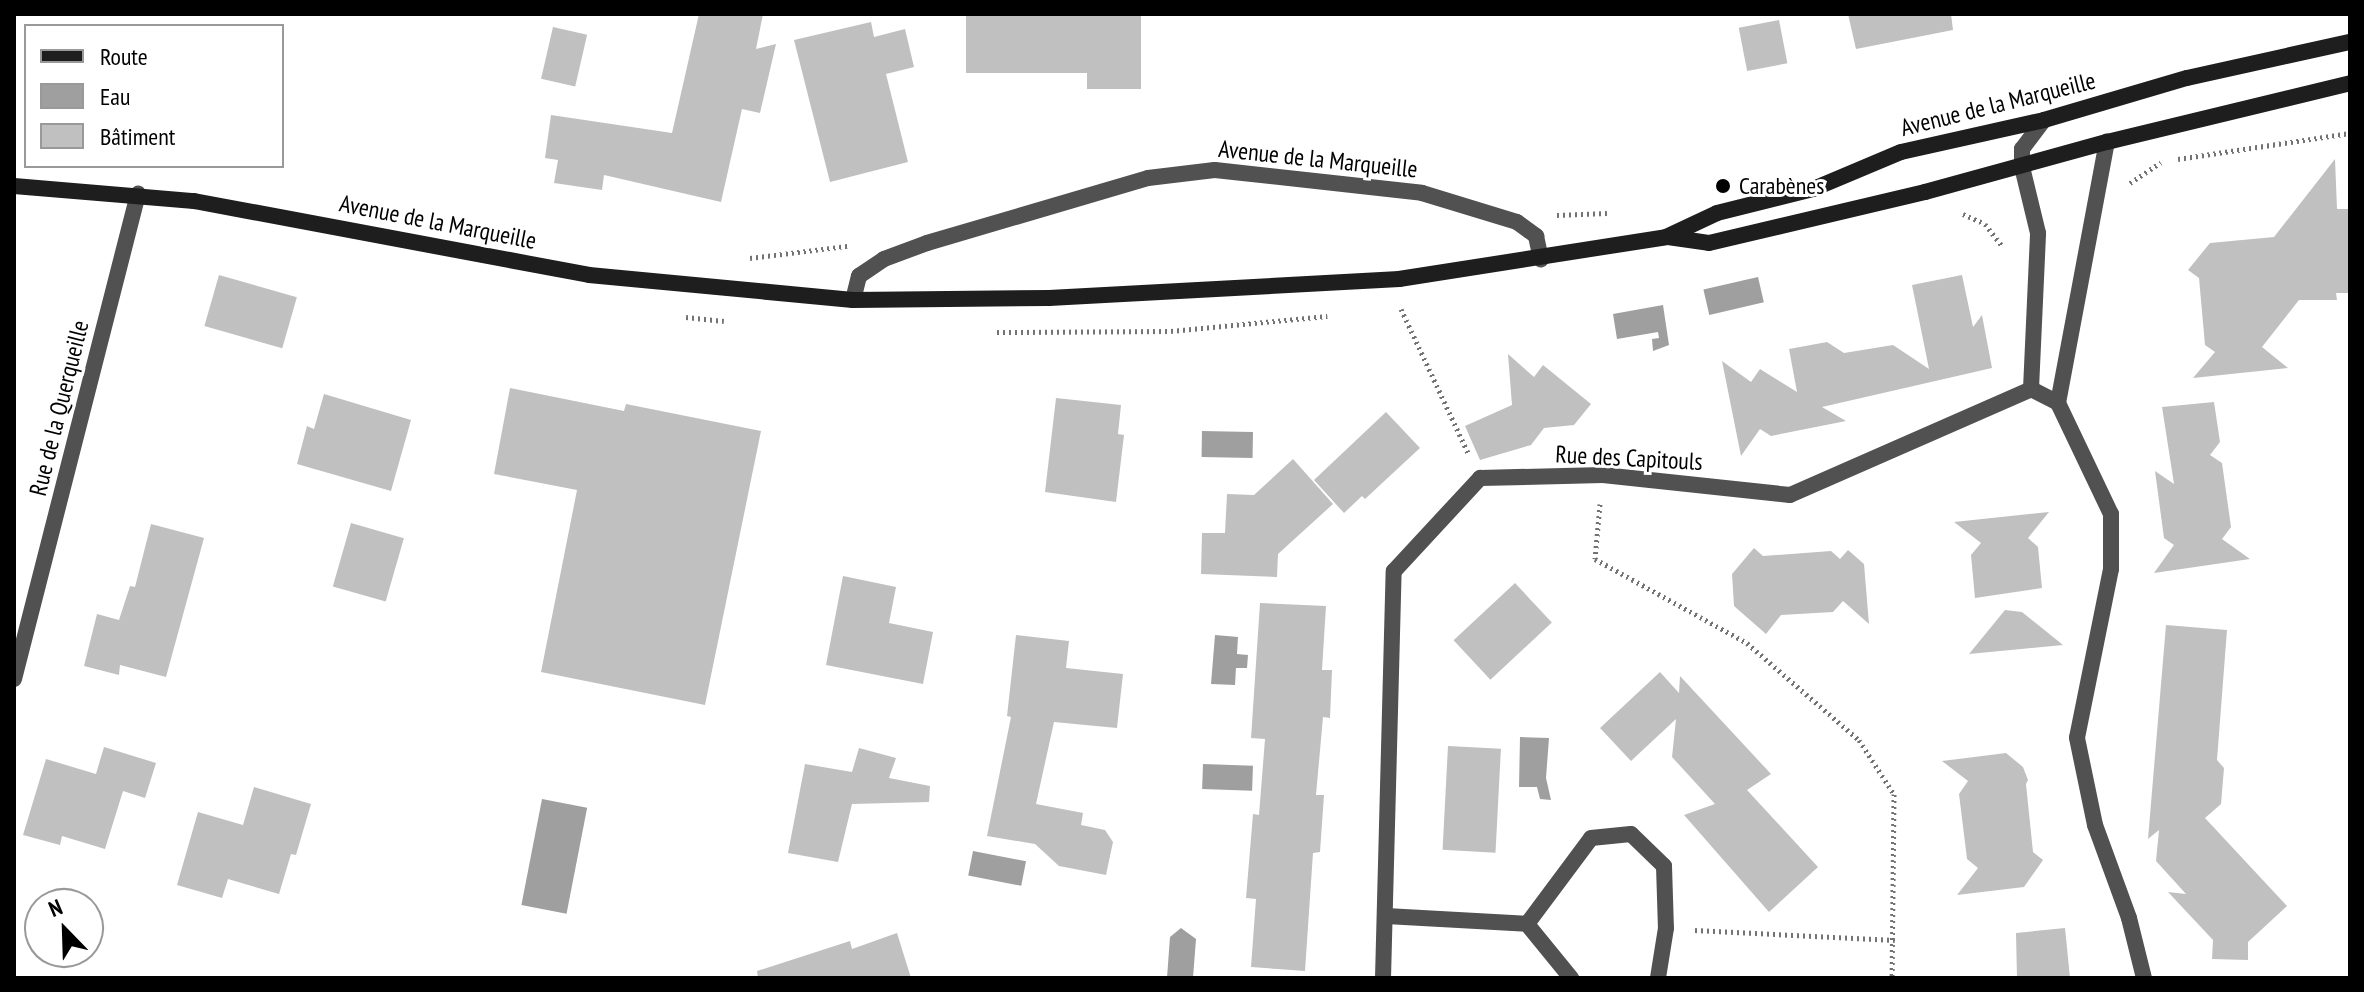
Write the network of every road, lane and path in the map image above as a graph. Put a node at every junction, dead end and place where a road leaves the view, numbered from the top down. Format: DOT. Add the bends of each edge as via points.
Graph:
graph roads {
  1 [pos="2350,42"];
  2 [pos="2350,83"];
  3 [pos="2044,120"];
  4 [pos="2350,133"];
  5 [pos="2107,142"];
  6 [pos="2022,167"];
  7 [pos="14,186"];
  8 [pos="2126,187"];
  9 [pos="138,194"];
  10 [pos="1666,237"];
  11 [pos="884,259"];
  12 [pos="1541,259"];
  13 [pos="735,260"];
  14 [pos="853,300"];
  15 [pos="1401,309"];
  16 [pos="2031,389"];
  17 [pos="2058,403"];
  18 [pos="1603,475"];
  19 [pos="1480,478"];
  20 [pos="14,679"];
  21 [pos="1386,916"];
  22 [pos="1527,924"];
  23 [pos="1666,928"];
  24 [pos="1895,940"];
  25 [pos="1383,978"];
  26 [pos="1571,978"];
  27 [pos="1658,978"];
  28 [pos="1892,978"];
  29 [pos="2144,978"];
  1 -- 3 [label="street, Avenue de la Marqueille" via="2187,78"];
  2 -- 5 [label="street, Avenue de la Marqueille"];
  3 -- 6 [label="street" via="2022,149"];
  3 -- 10 [label="street, Avenue de la Marqueille" via="1901,152 1813,189 1717,213"];
  4 -- 8 [label="path" via="2162,161"];
  5 -- 6 [label="street, Avenue de la Marqueille"];
  5 -- 17 [label="street"];
  6 -- 10 [label="street, Avenue de la Marqueille" via="1709,243"];
  6 -- 16 [label="street" via="2038,233"];
  7 -- 9 [label="street, Avenue de la Marqueille"];
  9 -- 14 [label="street, Avenue de la Marqueille" via="589,275"];
  9 -- 20 [label="street, Rue de la Querqueille"];
  10 -- 12 [label="street, Avenue de la Marqueille"];
  11 -- 12 [label="street, Avenue de la Marqueille" via="1148,178 1215,170 1422,193 1517,222 1536,236"];
  11 -- 13 [label="path" via="861,245"];
  11 -- 14 [label="street, Avenue de la Marqueille" via="859,276"];
  12 -- 14 [label="street, Avenue de la Marqueille" via="1399,279 1049,298"];
  15 -- 19 [label="path"];
  16 -- 17 [label="street"];
  16 -- 18 [label="street, Rue des Capitouls" via="1790,495"];
  17 -- 29 [label="street" via="2111,514 2111,569 2077,738 2095,825 2129,918"];
  18 -- 19 [label="street, Rue des Capitouls"];
  18 -- 24 [label="path" via="1595,559 1747,643 1859,740 1894,794"];
  19 -- 21 [label="street" via="1394,571"];
  21 -- 22 [label="street"];
  21 -- 25 [label="street"];
  22 -- 23 [label="street" via="1591,838 1631,834 1664,866"];
  22 -- 26 [label="street"];
  23 -- 24 [label="path"];
  23 -- 27 [label="street"];
  24 -- 28 [label="path"];
}
